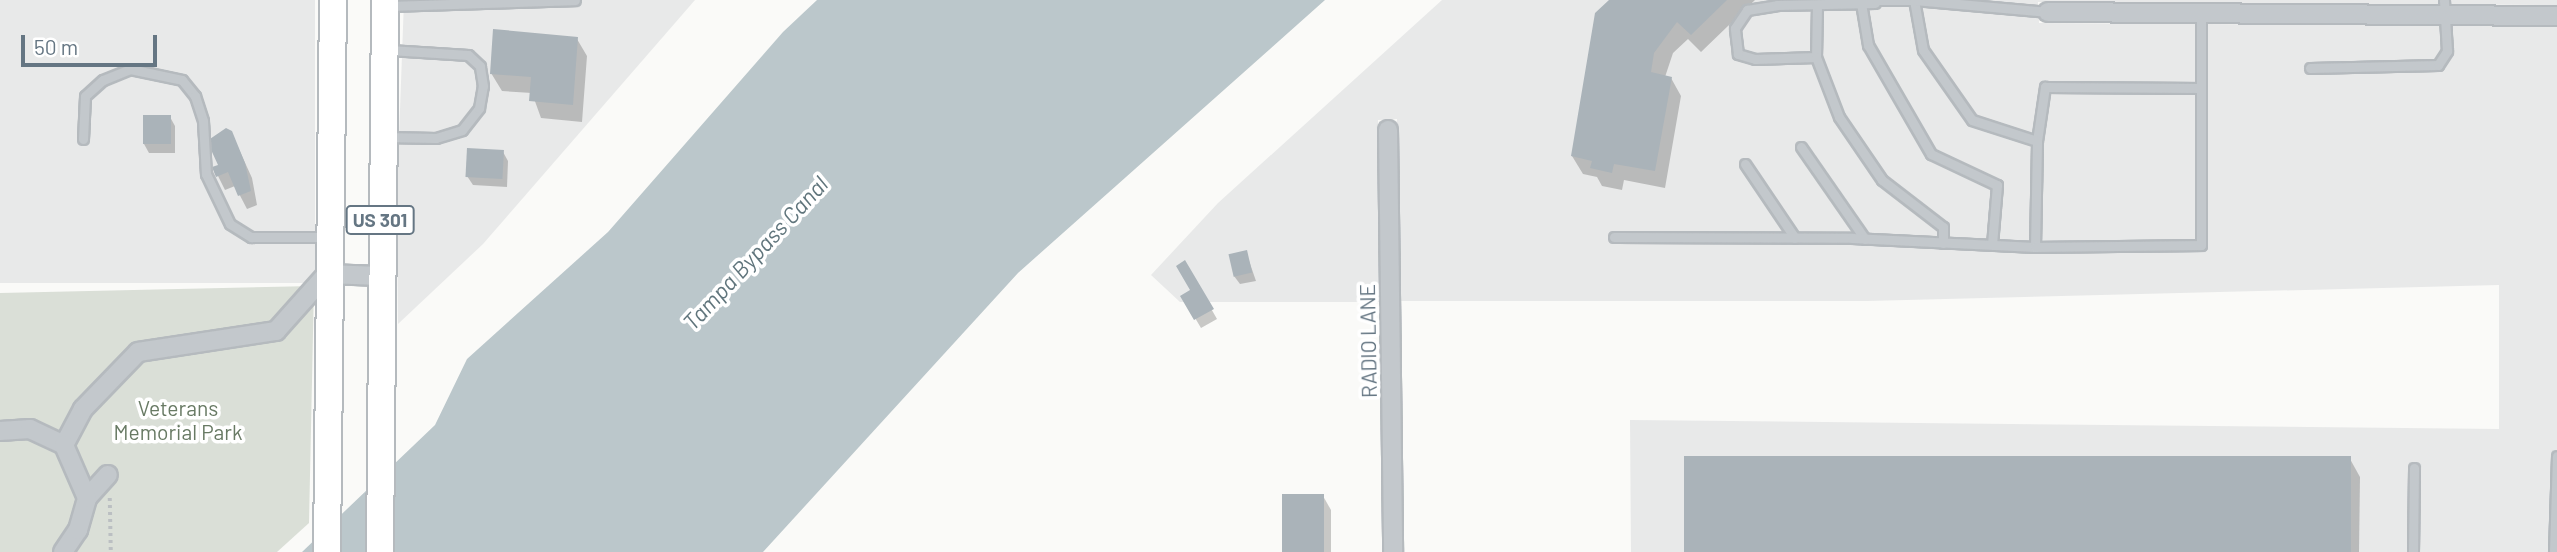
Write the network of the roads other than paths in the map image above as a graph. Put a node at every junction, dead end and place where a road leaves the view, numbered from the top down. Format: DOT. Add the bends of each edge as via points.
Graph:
graph roads {
  1 [pos="333,0"];
  2 [pos="575,0"];
  3 [pos="1914,0"];
  4 [pos="1875,2"];
  5 [pos="385,3"];
  6 [pos="1861,3"];
  7 [pos="1817,5"];
  8 [pos="2145,7"];
  9 [pos="2444,8"];
  10 [pos="2048,12"];
  11 [pos="2201,13"];
  12 [pos="2557,16"];
  13 [pos="383,50"];
  14 [pos="1816,57"];
  15 [pos="2310,68"];
  16 [pos="2201,88"];
  17 [pos="1388,130"];
  18 [pos="381,138"];
  19 [pos="83,139"];
  20 [pos="2037,141"];
  21 [pos="1801,147"];
  22 [pos="1745,164"];
  23 [pos="1614,236"];
  24 [pos="328,237"];
  25 [pos="1795,238"];
  26 [pos="1865,239"];
  27 [pos="1943,243"];
  28 [pos="1992,245"];
  29 [pos="2035,247"];
  30 [pos="327,274"];
  31 [pos="380,276"];
  32 [pos="0,431"];
  33 [pos="64,445"];
  34 [pos="2557,456"];
  35 [pos="2414,468"];
  36 [pos="108,475"];
  37 [pos="88,498"];
  38 [pos="63,552"];
  39 [pos="327,552"];
  40 [pos="380,552"];
  41 [pos="1393,552"];
  42 [pos="2413,552"];
  43 [pos="2554,552"];
  1 -- 24 [label="main road, US 301"];
  2 -- 5 [label="lane"];
  3 -- 4 [label="lane"];
  3 -- 10 [label="lane"];
  3 -- 20 [label="lane" via="1923,50 1972,120"];
  4 -- 6 [label="lane"];
  5 -- 13 [label="main road, US 301"];
  6 -- 7 [label="lane"];
  6 -- 28 [label="lane" via="1868,45 1931,155 1997,185"];
  7 -- 14 [label="lane"];
  7 -- 14 [label="lane" via="1747,10 1735,28 1738,54 1755,59"];
  8 -- 10 [label="street"];
  8 -- 11 [label="street"];
  9 -- 11 [label="street"];
  9 -- 12 [label="street"];
  9 -- 15 [label="lane" via="2447,51 2438,65"];
  11 -- 16 [label="lane"];
  13 -- 18 [label="main road, US 301"];
  13 -- 18 [label="lane" via="468,55 480,66 483,86 479,107 462,130 436,138"];
  14 -- 27 [label="lane" via="1839,117 1882,180 1943,227"];
  16 -- 20 [label="lane" via="2045,87"];
  16 -- 29 [label="lane" via="2201,245"];
  17 -- 41 [label="street, RADIO LANE"];
  18 -- 31 [label="main road, US 301"];
  19 -- 24 [label="lane" via="85,96 103,80 130,69 181,80 195,96 206,174 230,224 251,236"];
  20 -- 29 [label="lane"];
  21 -- 26 [label="lane"];
  22 -- 25 [label="lane"];
  23 -- 25 [label="lane"];
  24 -- 30 [label="main road, US 301"];
  25 -- 26 [label="lane"];
  26 -- 27 [label="lane"];
  27 -- 28 [label="lane"];
  28 -- 29 [label="lane"];
  30 -- 31 [label="street"];
  30 -- 33 [label="street" via="276,331 138,352 83,409"];
  30 -- 39 [label="main road, US 301"];
  31 -- 40 [label="main road, US 301"];
  32 -- 33 [label="street" via="30,429"];
  33 -- 37 [label="street"];
  34 -- 43 [label="lane"];
  35 -- 42 [label="lane"];
  36 -- 37 [label="street"];
  37 -- 38 [label="street" via="78,530"];
}
